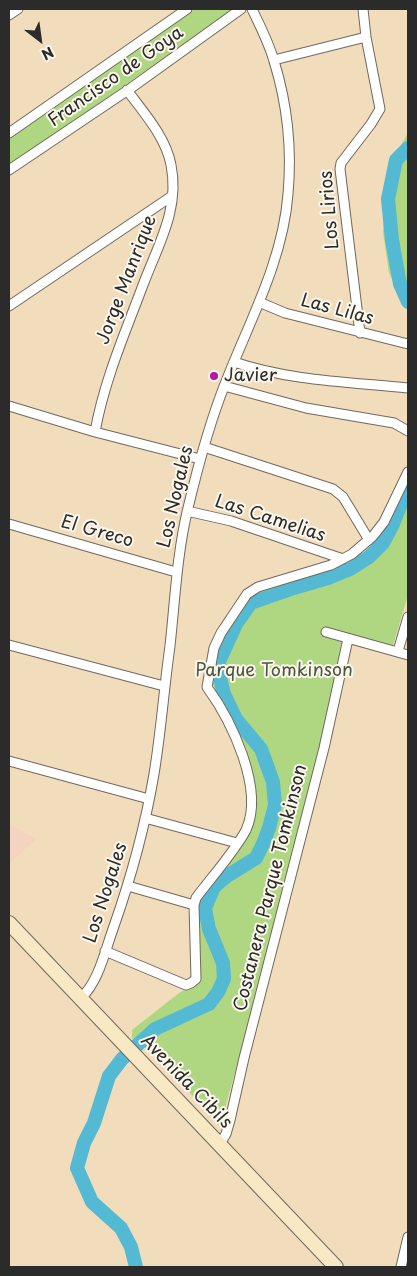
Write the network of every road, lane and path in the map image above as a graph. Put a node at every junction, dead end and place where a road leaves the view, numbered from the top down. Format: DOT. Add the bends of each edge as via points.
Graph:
graph roads {
  1 [pos="18,9"];
  2 [pos="187,9"];
  3 [pos="241,9"];
  4 [pos="252,9"];
  5 [pos="363,9"];
  6 [pos="9,16"];
  7 [pos="366,37"];
  8 [pos="274,60"];
  9 [pos="127,90"];
  10 [pos="9,133"];
  11 [pos="9,170"];
  12 [pos="172,196"];
  13 [pos="259,302"];
  14 [pos="9,306"];
  15 [pos="360,332"];
  16 [pos="408,344"];
  17 [pos="234,362"];
  18 [pos="224,386"];
  19 [pos="408,388"];
  20 [pos="9,406"];
  21 [pos="408,431"];
  22 [pos="95,432"];
  23 [pos="204,447"];
  24 [pos="200,459"];
  25 [pos="408,472"];
  26 [pos="187,511"];
  27 [pos="9,524"];
  28 [pos="369,540"];
  29 [pos="343,559"];
  30 [pos="176,572"];
  31 [pos="408,617"];
  32 [pos="326,632"];
  33 [pos="348,639"];
  34 [pos="9,645"];
  35 [pos="398,652"];
  36 [pos="408,654"];
  37 [pos="164,686"];
  38 [pos="9,762"];
  39 [pos="149,799"];
  40 [pos="146,818"];
  41 [pos="237,843"];
  42 [pos="128,886"];
  43 [pos="194,905"];
  44 [pos="9,923"];
  45 [pos="105,951"];
  46 [pos="81,998"];
  47 [pos="220,1144"];
  48 [pos="408,1237"];
  49 [pos="336,1267"];
  50 [pos="401,1267"];
  1 -- 6 [label="street"];
  2 -- 10 [label="street, Francisco de Goya"];
  3 -- 9 [label="street, Francisco de Goya"];
  4 -- 8 [label="street, Los Nogales"];
  5 -- 7 [label="street, Los Lirios"];
  7 -- 8 [label="street"];
  7 -- 15 [label="street, Los Lirios" via="380,109 340,169"];
  8 -- 13 [label="street, Los Nogales" via="289,136 290,171 277,256"];
  9 -- 11 [label="street, Francisco de Goya"];
  9 -- 12 [label="street, Jorge Manrique" via="166,150 171,164"];
  12 -- 14 [label="street"];
  12 -- 22 [label="street, Jorge Manrique" via="160,247 118,349"];
  13 -- 15 [label="street, Las Lilas" via="285,313"];
  13 -- 17 [label="street, Los Nogales"];
  15 -- 16 [label="street, Las Lilas"];
  17 -- 18 [label="street, Los Nogales"];
  17 -- 19 [label="street" via="284,376"];
  18 -- 21 [label="street" via="306,408 394,423"];
  18 -- 23 [label="street, Los Nogales"];
  20 -- 22 [label="street"];
  22 -- 24 [label="street"];
  23 -- 24 [label="street, Los Nogales"];
  23 -- 28 [label="street" via="333,489 343,497"];
  24 -- 26 [label="street, Los Nogales"];
  25 -- 28 [label="street" via="384,522"];
  26 -- 29 [label="street, Las Camelias" via="231,521"];
  26 -- 30 [label="street, Los Nogales"];
  27 -- 30 [label="street, El Greco"];
  28 -- 29 [label="street"];
  29 -- 41 [label="street" via="258,587 247,594 214,648 207,687 235,734 250,786 249,818"];
  30 -- 37 [label="street, Los Nogales"];
  31 -- 35 [label="street"];
  32 -- 33 [label="street"];
  33 -- 35 [label="street"];
  33 -- 47 [label="street, Costanera Parque Tomkinson" via="324,748 230,1120"];
  34 -- 37 [label="street"];
  35 -- 36 [label="street"];
  37 -- 39 [label="street, Los Nogales"];
  38 -- 39 [label="street"];
  39 -- 40 [label="street, Los Nogales"];
  40 -- 41 [label="street"];
  40 -- 42 [label="street, Los Nogales"];
  41 -- 43 [label="street"];
  42 -- 43 [label="street"];
  42 -- 45 [label="street, Los Nogales"];
  43 -- 45 [label="street" via="197,974 194,981 186,985"];
  44 -- 46 [label="street, Avenida Cibils"];
  45 -- 46 [label="street, Los Nogales" via="92,984"];
  46 -- 47 [label="street, Avenida Cibils"];
  47 -- 49 [label="street, Avenida Cibils"];
  48 -- 50 [label="street"];
}
